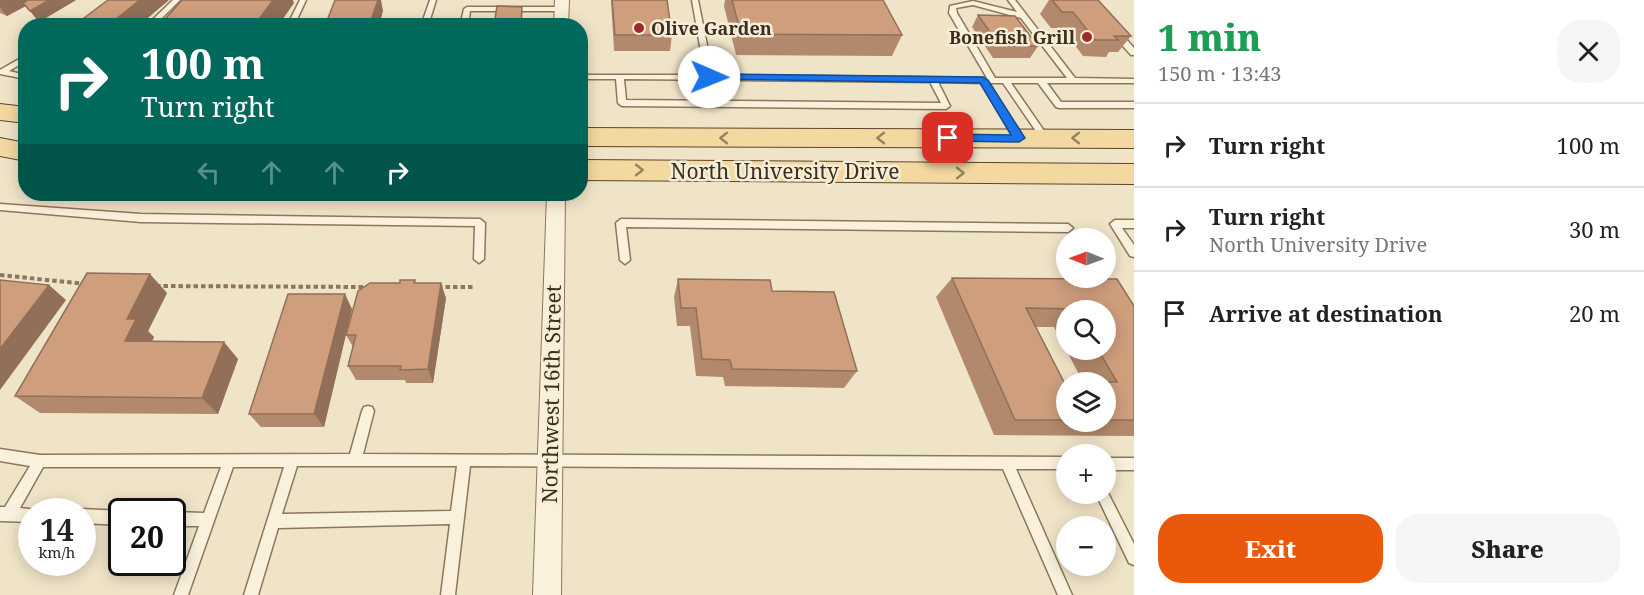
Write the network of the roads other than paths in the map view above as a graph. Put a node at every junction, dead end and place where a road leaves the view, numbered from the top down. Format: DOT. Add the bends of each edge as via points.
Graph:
graph roads {
  1 [pos="177,0"];
  2 [pos="303,0"];
  3 [pos="433,0"];
  4 [pos="694,0"];
  5 [pos="1011,0"];
  6 [pos="562,5"];
  7 [pos="1023,16"];
  8 [pos="157,18"];
  9 [pos="294,18"];
  10 [pos="427,18"];
  11 [pos="465,18"];
  12 [pos="1110,26"];
  13 [pos="1134,53"];
  14 [pos="18,62"];
  15 [pos="18,75"];
  16 [pos="588,77"];
  17 [pos="620,77"];
  18 [pos="709,77"];
  19 [pos="933,80"];
  20 [pos="987,80"];
  21 [pos="1072,80"];
  22 [pos="1006,81"];
  23 [pos="1041,81"];
  24 [pos="1134,81"];
  25 [pos="1134,105"];
  26 [pos="0,112"];
  27 [pos="18,115"];
  28 [pos="588,137"];
  29 [pos="667,137"];
  30 [pos="1032,138"];
  31 [pos="1134,139"];
  32 [pos="0,147"];
  33 [pos="18,150"];
  34 [pos="588,152"];
  35 [pos="588,170"];
  36 [pos="1134,174"];
  37 [pos="556,201"];
  38 [pos="0,207"];
  39 [pos="1134,225"];
  40 [pos="1068,228"];
  41 [pos="1134,253"];
  42 [pos="479,260"];
  43 [pos="625,260"];
  44 [pos="368,411"];
  45 [pos="0,455"];
  46 [pos="355,460"];
  47 [pos="465,460"];
  48 [pos="550,460"];
  49 [pos="40,461"];
  50 [pos="229,461"];
  51 [pos="292,461"];
  52 [pos="1007,463"];
  53 [pos="1056,463"];
  54 [pos="1116,464"];
  55 [pos="1134,464"];
  56 [pos="1107,504"];
  57 [pos="5,514"];
  58 [pos="458,518"];
  59 [pos="186,519"];
  60 [pos="207,520"];
  61 [pos="275,521"];
  62 [pos="1134,558"];
  63 [pos="181,595"];
  64 [pos="251,595"];
  65 [pos="448,595"];
  66 [pos="547,595"];
  67 [pos="1065,595"];
  1 -- 8 [label="lane"];
  2 -- 9 [label="lane"];
  3 -- 10 [label="lane"];
  4 -- 18 [label="lane"];
  5 -- 7 [label="lane"];
  6 -- 11 [label="lane" via="467,9"];
  7 -- 20 [label="lane" via="973,3 953,6"];
  7 -- 21 [label="lane"];
  12 -- 13 [label="lane"];
  14 -- 15 [label="lane" via="2,72"];
  16 -- 17 [label="lane"];
  17 -- 18 [label="lane"];
  17 -- 19 [label="lane" via="622,103 946,106"];
  18 -- 19 [label="lane"];
  19 -- 20 [label="lane"];
  20 -- 22 [label="lane"];
  20 -- 30 [label="lane"];
  21 -- 23 [label="lane"];
  21 -- 24 [label="lane"];
  22 -- 23 [label="lane"];
  22 -- 30 [label="lane"];
  23 -- 25 [label="lane" via="1059,105"];
  26 -- 27 [label="main road"];
  28 -- 29 [label="main road, North University Drive"];
  30 -- 29 [label="main road, North University Drive, one-way"];
  29 -- 34 [label="main road"];
  31 -- 30 [label="main road, North University Drive, one-way"];
  32 -- 33 [label="main road"];
  35 -- 36 [label="main road, North University Drive, one-way"];
  37 -- 48 [label="street, Northwest 16th Street"];
  38 -- 42 [label="lane" via="141,218 480,223"];
  39 -- 41 [label="lane" via="1115,224"];
  40 -- 43 [label="lane" via="621,223"];
  44 -- 46 [label="lane"];
  45 -- 49 [label="lane"];
  46 -- 47 [label="lane"];
  46 -- 51 [label="lane"];
  47 -- 48 [label="lane"];
  47 -- 58 [label="lane"];
  48 -- 52 [label="lane"];
  48 -- 66 [label="street, Northwest 16th Street"];
  49 -- 50 [label="lane"];
  49 -- 57 [label="lane"];
  50 -- 51 [label="lane"];
  50 -- 60 [label="lane"];
  51 -- 61 [label="lane"];
  52 -- 53 [label="lane"];
  52 -- 67 [label="lane"];
  54 -- 55 [label="lane"];
  56 -- 62 [label="lane"];
  58 -- 61 [label="lane"];
  58 -- 65 [label="lane"];
  59 -- 60 [label="lane"];
  60 -- 63 [label="lane"];
  61 -- 64 [label="lane"];
}
